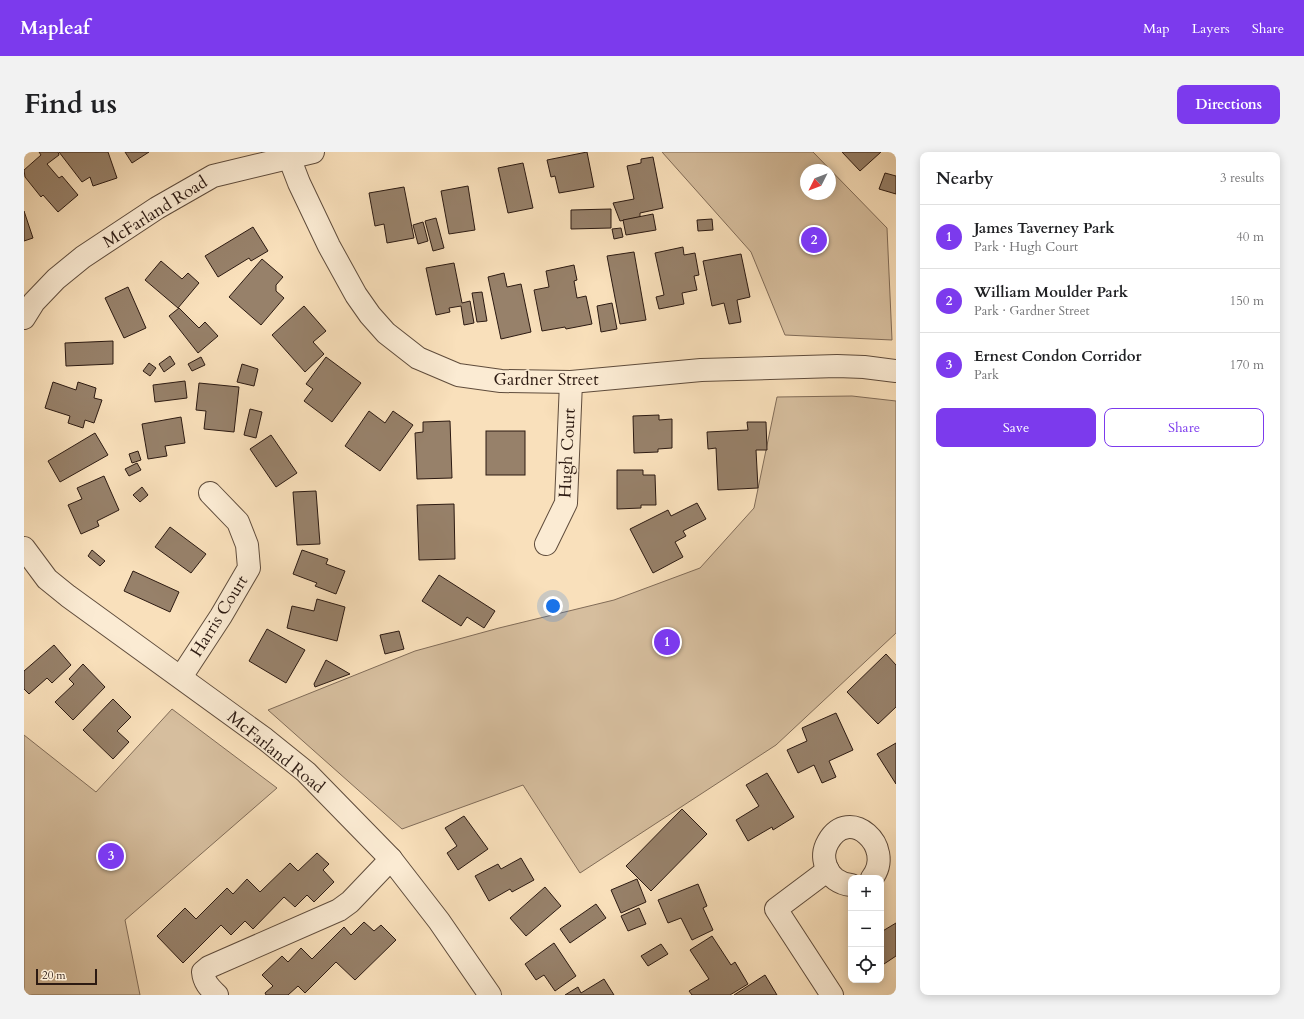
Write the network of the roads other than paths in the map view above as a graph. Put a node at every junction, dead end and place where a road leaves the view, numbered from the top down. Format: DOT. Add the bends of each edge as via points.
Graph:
graph roads {
  1 [pos="313,152"];
  2 [pos="289,157"];
  3 [pos="24,318"];
  4 [pos="896,371"];
  5 [pos="571,382"];
  6 [pos="210,493"];
  7 [pos="546,544"];
  8 [pos="24,548"];
  9 [pos="180,677"];
  10 [pos="391,859"];
  11 [pos="828,870"];
  12 [pos="874,875"];
  13 [pos="848,884"];
  14 [pos="217,995"];
  15 [pos="490,995"];
  16 [pos="832,995"];
  1 -- 2 [label="street, McFarland Road"];
  2 -- 3 [label="street, McFarland Road" via="213,176 157,208 83,257 56,279 34,302"];
  2 -- 5 [label="street, Gardner Street" via="329,246 356,295 386,333 402,346 418,358 458,375 502,382"];
  4 -- 5 [label="street, Gardner Street" via="837,366 701,370"];
  5 -- 7 [label="street, Hugh Court" via="566,503"];
  6 -- 9 [label="street, Harris Court" via="238,522 247,545 249,568 221,616"];
  8 -- 9 [label="street, McFarland Road" via="47,579"];
  9 -- 10 [label="street, McFarland Road" via="306,772"];
  10 -- 14 [label="street" via="339,910 209,966 203,972 204,978 207,986"];
  10 -- 15 [label="street, McFarland Road" via="439,921"];
  11 -- 12 [label="street" via="824,856 831,837 844,829 859,828 876,838 882,852 880,865"];
  11 -- 13 [label="street" via="837,880"];
  11 -- 16 [label="street" via="776,909"];
}
